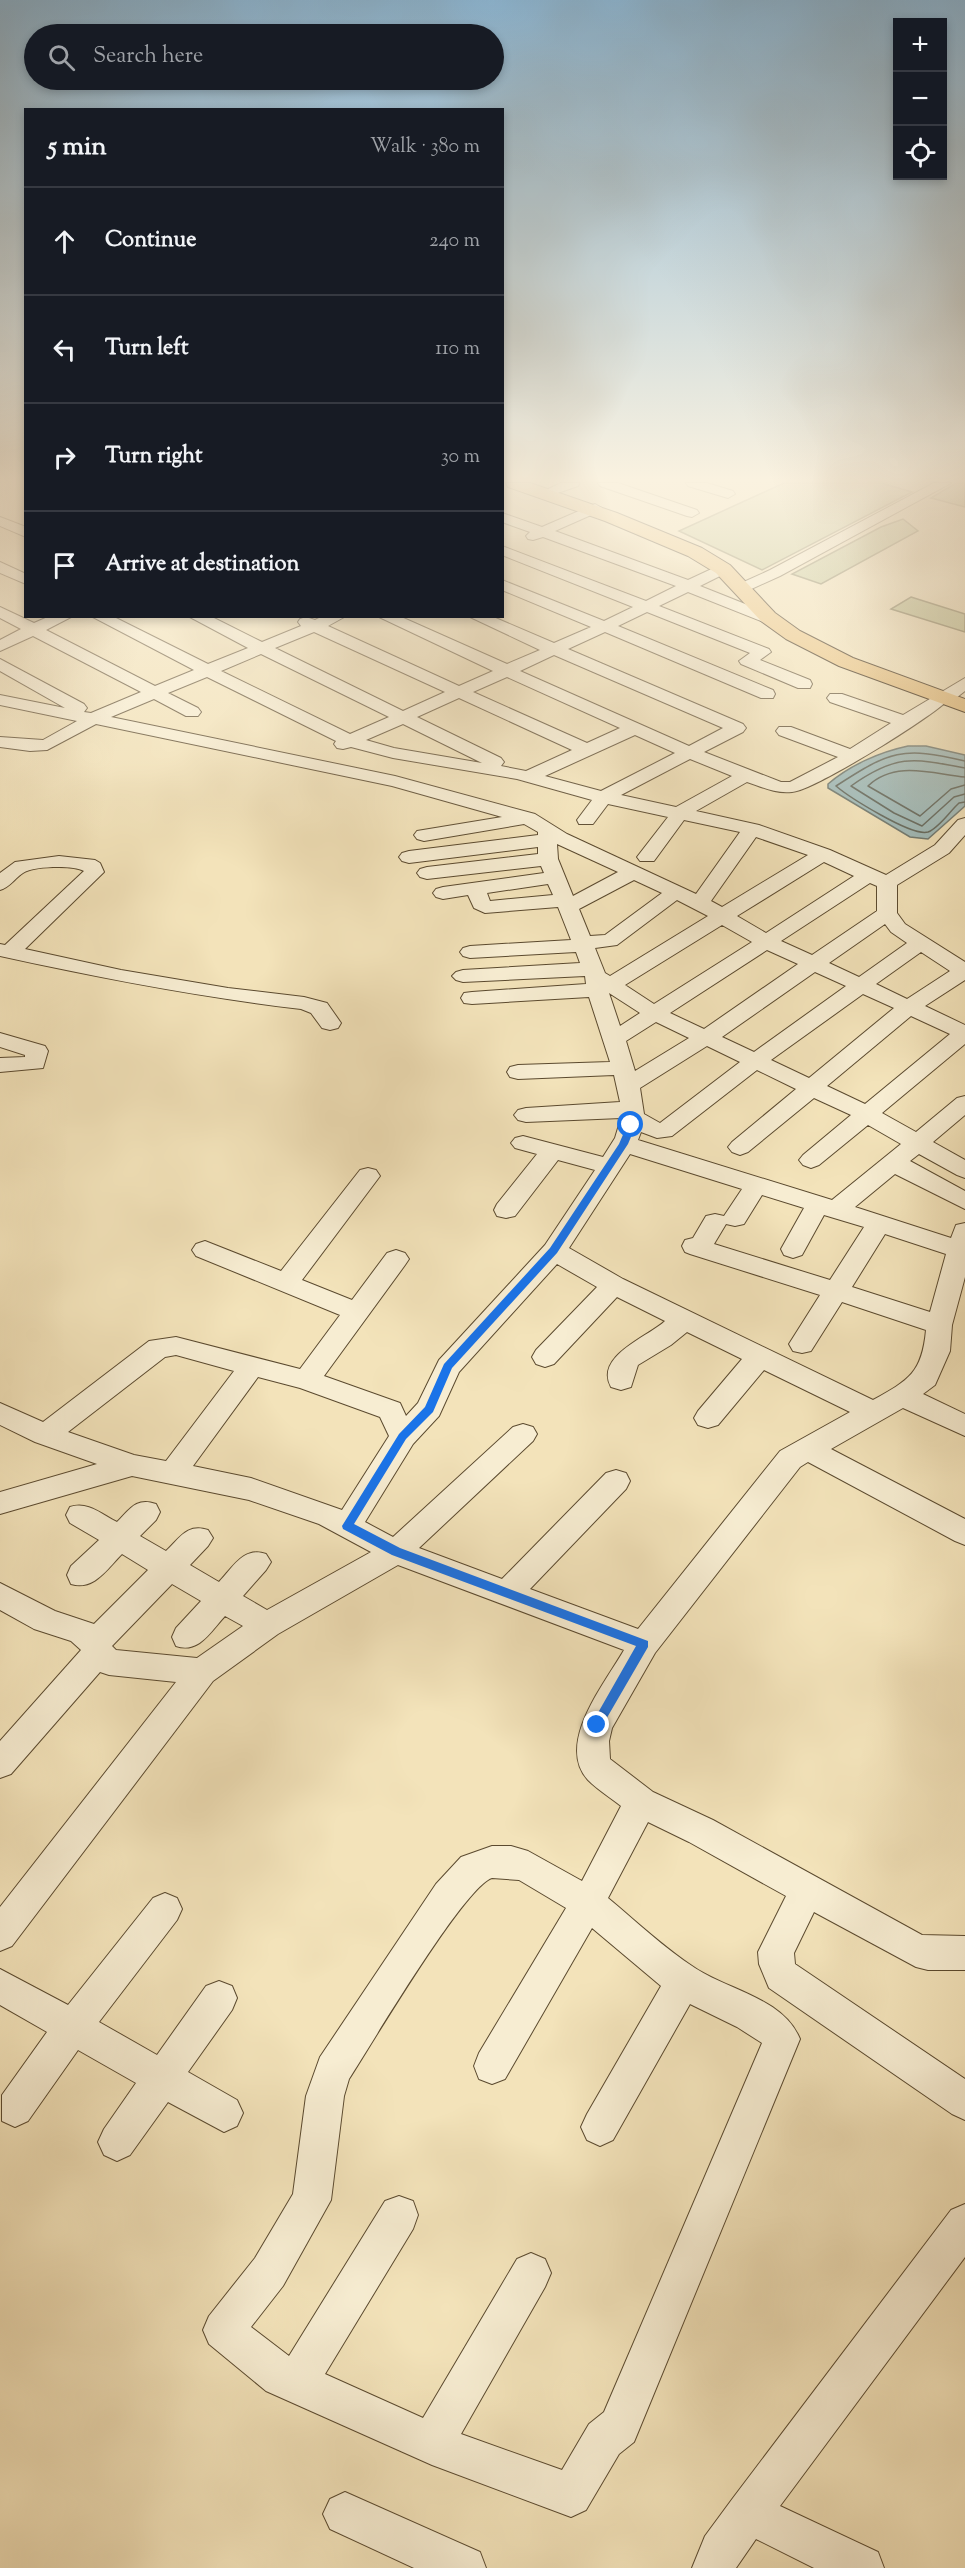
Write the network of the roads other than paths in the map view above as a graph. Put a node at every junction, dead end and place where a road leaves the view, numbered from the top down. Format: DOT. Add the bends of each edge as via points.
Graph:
graph roads {
  1 [pos="547,603"];
  2 [pos="638,603"];
  3 [pos="653,603"];
  4 [pos="730,603"];
  5 [pos="759,603"];
  6 [pos="765,603"];
  7 [pos="646,606"];
  8 [pos="0,612"];
  9 [pos="60,618"];
  10 [pos="103,618"];
  11 [pos="200,618"];
  12 [pos="298,618"];
  13 [pos="333,618"];
  14 [pos="389,618"];
  15 [pos="481,618"];
  16 [pos="772,620"];
  17 [pos="315,626"];
  18 [pos="604,627"];
  19 [pos="34,628"];
  20 [pos="0,646"];
  21 [pos="262,648"];
  22 [pos="551,649"];
  23 [pos="0,663"];
  24 [pos="505,670"];
  25 [pos="205,671"];
  26 [pos="804,684"];
  27 [pos="459,692"];
  28 [pos="153,694"];
  29 [pos="767,694"];
  30 [pos="957,696"];
  31 [pos="836,698"];
  32 [pos="0,700"];
  33 [pos="192,712"];
  34 [pos="87,716"];
  35 [pos="404,716"];
  36 [pos="905,722"];
  37 [pos="635,728"];
  38 [pos="785,731"];
  39 [pos="349,741"];
  40 [pos="0,742"];
  41 [pos="587,750"];
  42 [pos="690,753"];
  43 [pos="852,756"];
  44 [pos="304,760"];
  45 [pos="523,775"];
  46 [pos="746,775"];
  47 [pos="603,797"];
  48 [pos="681,812"];
  49 [pos="528,818"];
  50 [pos="586,820"];
  51 [pos="965,824"];
  52 [pos="752,829"];
  53 [pos="424,836"];
  54 [pos="550,851"];
  55 [pos="823,854"];
  56 [pos="410,857"];
  57 [pos="647,857"];
  58 [pos="8,864"];
  59 [pos="427,873"];
  60 [pos="632,873"];
  61 [pos="869,875"];
  62 [pos="887,883"];
  63 [pos="0,884"];
  64 [pos="476,889"];
  65 [pos="443,893"];
  66 [pos="674,893"];
  67 [pos="699,903"];
  68 [pos="567,904"];
  69 [pos="886,914"];
  70 [pos="720,917"];
  71 [pos="767,942"];
  72 [pos="920,942"];
  73 [pos="583,944"];
  74 [pos="5,951"];
  75 [pos="470,952"];
  76 [pos="813,963"];
  77 [pos="965,971"];
  78 [pos="463,976"];
  79 [pos="599,980"];
  80 [pos="861,984"];
  81 [pos="472,998"];
  82 [pos="909,1007"];
  83 [pos="654,1013"];
  84 [pos="330,1023"];
  85 [pos="965,1033"];
  86 [pos="705,1038"];
  87 [pos="0,1040"];
  88 [pos="613,1040"];
  89 [pos="754,1062"];
  90 [pos="0,1065"];
  91 [pos="518,1072"];
  92 [pos="624,1077"];
  93 [pos="812,1088"];
  94 [pos="965,1103"];
  95 [pos="875,1106"];
  96 [pos="632,1113"];
  97 [pos="526,1115"];
  98 [pos="919,1142"];
  99 [pos="523,1143"];
  100 [pos="624,1144"];
  101 [pos="740,1147"];
  102 [pos="552,1151"];
  103 [pos="811,1160"];
  104 [pos="894,1162"];
  105 [pos="608,1166"];
  106 [pos="965,1170"];
  107 [pos="368,1176"];
  108 [pos="756,1186"];
  109 [pos="965,1201"];
  110 [pos="827,1207"];
  111 [pos="506,1210"];
  112 [pos="879,1223"];
  113 [pos="962,1240"];
  114 [pos="793,1249"];
  115 [pos="205,1250"];
  116 [pos="554,1251"];
  117 [pos="396,1259"];
  118 [pos="286,1283"];
  119 [pos="614,1285"];
  120 [pos="836,1291"];
  121 [pos="357,1312"];
  122 [pos="684,1319"];
  123 [pos="939,1325"];
  124 [pos="802,1344"];
  125 [pos="760,1356"];
  126 [pos="545,1357"];
  127 [pos="253,1365"];
  128 [pos="306,1380"];
  129 [pos="621,1380"];
  130 [pos="902,1396"];
  131 [pos="874,1412"];
  132 [pos="0,1413"];
  133 [pos="708,1418"];
  134 [pos="965,1426"];
  135 [pos="523,1434"];
  136 [pos="45,1435"];
  137 [pos="403,1437"];
  138 [pos="808,1449"];
  139 [pos="132,1465"];
  140 [pos="173,1473"];
  141 [pos="616,1481"];
  142 [pos="0,1503"];
  143 [pos="146,1512"];
  144 [pos="80,1515"];
  145 [pos="347,1526"];
  146 [pos="965,1533"];
  147 [pos="120,1538"];
  148 [pos="198,1538"];
  149 [pos="396,1552"];
  150 [pos="256,1562"];
  151 [pos="170,1568"];
  152 [pos="82,1575"];
  153 [pos="507,1593"];
  154 [pos="0,1595"];
  155 [pos="222,1599"];
  156 [pos="267,1625"];
  157 [pos="187,1637"];
  158 [pos="644,1644"];
  159 [pos="96,1649"];
  160 [pos="202,1672"];
  161 [pos="0,1764"];
  162 [pos="640,1802"];
  163 [pos="806,1891"];
  164 [pos="588,1903"];
  165 [pos="165,1909"];
  166 [pos="0,1934"];
  167 [pos="965,1953"];
  168 [pos="684,1981"];
  169 [pos="0,1986"];
  170 [pos="219,1998"];
  171 [pos="74,2028"];
  172 [pos="492,2066"];
  173 [pos="162,2079"];
  174 [pos="965,2102"];
  175 [pos="15,2108"];
  176 [pos="224,2113"];
  177 [pos="600,2127"];
  178 [pos="117,2142"];
  179 [pos="399,2215"];
  180 [pos="965,2224"];
  181 [pos="531,2273"];
  182 [pos="296,2383"];
  183 [pos="432,2444"];
  184 [pos="748,2513"];
  185 [pos="345,2514"];
  186 [pos="464,2568"];
  187 [pos="714,2568"];
  188 [pos="861,2568"];
  1 -- 18 [label="street"];
  2 -- 7 [label="street"];
  3 -- 7 [label="street"];
  4 -- 16 [label="street"];
  5 -- 16 [label="main road"];
  6 -- 30 [label="main road" via="803,633"];
  7 -- 18 [label="street"];
  7 -- 26 [label="street" via="763,652 747,661"];
  8 -- 19 [label="street"];
  9 -- 19 [label="street"];
  10 -- 25 [label="street"];
  11 -- 21 [label="street"];
  12 -- 17 [label="street"];
  13 -- 17 [label="street"];
  14 -- 24 [label="street"];
  15 -- 22 [label="street"];
  16 -- 30 [label="main road" via="846,662"];
  17 -- 21 [label="street"];
  17 -- 27 [label="street"];
  18 -- 22 [label="street"];
  18 -- 29 [label="street"];
  19 -- 20 [label="street"];
  19 -- 28 [label="street"];
  21 -- 25 [label="street"];
  21 -- 35 [label="street"];
  22 -- 24 [label="street"];
  22 -- 42 [label="street" via="737,728"];
  23 -- 34 [label="street" via="75,705"];
  24 -- 27 [label="street"];
  24 -- 37 [label="street"];
  25 -- 28 [label="street"];
  25 -- 39 [label="street"];
  27 -- 35 [label="street"];
  27 -- 41 [label="street"];
  28 -- 33 [label="street"];
  28 -- 34 [label="street"];
  30 -- 36 [label="street"];
  31 -- 36 [label="street"];
  32 -- 34 [label="street"];
  34 -- 40 [label="street" via="40,747"];
  34 -- 44 [label="street"];
  35 -- 39 [label="street"];
  35 -- 45 [label="street"];
  36 -- 43 [label="street"];
  37 -- 41 [label="street"];
  37 -- 42 [label="street"];
  38 -- 43 [label="street"];
  39 -- 44 [label="street"];
  39 -- 45 [label="street" via="393,753"];
  41 -- 45 [label="street"];
  42 -- 46 [label="street"];
  42 -- 47 [label="street"];
  43 -- 46 [label="street" via="793,787 779,787"];
  44 -- 49 [label="street"];
  45 -- 47 [label="street"];
  46 -- 48 [label="street"];
  47 -- 48 [label="street"];
  47 -- 50 [label="street"];
  48 -- 52 [label="street"];
  48 -- 57 [label="street"];
  49 -- 53 [label="street"];
  49 -- 54 [label="street"];
  51 -- 62 [label="street" via="942,849"];
  52 -- 55 [label="street"];
  52 -- 67 [label="street"];
  54 -- 56 [label="street"];
  54 -- 59 [label="street"];
  54 -- 60 [label="street" via="560,838"];
  54 -- 64 [label="street"];
  54 -- 68 [label="street"];
  55 -- 61 [label="street"];
  55 -- 70 [label="street"];
  58 -- 63 [label="street"];
  58 -- 74 [label="street" via="82,862 90,864 94,872"];
  60 -- 66 [label="street"];
  60 -- 68 [label="street"];
  61 -- 62 [label="street"];
  61 -- 71 [label="street"];
  62 -- 69 [label="street"];
  64 -- 65 [label="street"];
  64 -- 68 [label="street" via="485,907"];
  66 -- 67 [label="street"];
  66 -- 73 [label="street" via="610,941"];
  67 -- 70 [label="street"];
  68 -- 73 [label="street"];
  69 -- 72 [label="street" via="898,928"];
  69 -- 76 [label="street"];
  70 -- 71 [label="street"];
  70 -- 79 [label="street"];
  71 -- 76 [label="street"];
  71 -- 83 [label="street"];
  72 -- 77 [label="street"];
  72 -- 80 [label="street"];
  73 -- 75 [label="street"];
  73 -- 79 [label="street"];
  74 -- 84 [label="street" via="121,976 304,1003 319,1008"];
  76 -- 80 [label="street"];
  76 -- 86 [label="street"];
  77 -- 82 [label="street"];
  78 -- 79 [label="street"];
  79 -- 81 [label="street"];
  79 -- 83 [label="street"];
  79 -- 88 [label="street"];
  80 -- 82 [label="street"];
  80 -- 89 [label="street"];
  82 -- 85 [label="street"];
  82 -- 93 [label="street"];
  83 -- 86 [label="street"];
  83 -- 88 [label="street"];
  85 -- 95 [label="street"];
  86 -- 89 [label="street"];
  86 -- 92 [label="street"];
  87 -- 90 [label="street" via="37,1051 35,1063"];
  88 -- 92 [label="street"];
  89 -- 93 [label="street"];
  89 -- 96 [label="street" via="664,1131 657,1131"];
  91 -- 92 [label="street"];
  92 -- 96 [label="street"];
  93 -- 95 [label="street"];
  93 -- 101 [label="street"];
  94 -- 98 [label="street"];
  95 -- 98 [label="street"];
  95 -- 103 [label="street"];
  96 -- 97 [label="street"];
  96 -- 100 [label="street"];
  98 -- 104 [label="street"];
  98 -- 106 [label="street"];
  99 -- 102 [label="street"];
  100 -- 105 [label="street"];
  100 -- 108 [label="street"];
  102 -- 105 [label="street"];
  102 -- 111 [label="street"];
  104 -- 109 [label="street"];
  104 -- 110 [label="street"];
  105 -- 116 [label="street"];
  107 -- 118 [label="street"];
  108 -- 110 [label="street"];
  108 -- 120 [label="street" via="697,1247"];
  110 -- 112 [label="street"];
  110 -- 114 [label="street"];
  112 -- 113 [label="street"];
  112 -- 120 [label="street"];
  113 -- 123 [label="street"];
  115 -- 118 [label="street"];
  116 -- 119 [label="street"];
  116 -- 137 [label="street" via="448,1366 429,1409"];
  117 -- 121 [label="street"];
  118 -- 121 [label="street"];
  119 -- 122 [label="street"];
  119 -- 126 [label="street"];
  120 -- 123 [label="street"];
  120 -- 124 [label="street"];
  121 -- 128 [label="street"];
  122 -- 125 [label="street"];
  122 -- 129 [label="street" via="663,1338 633,1353 623,1365"];
  123 -- 130 [label="street" via="937,1351 926,1378"];
  125 -- 131 [label="street"];
  125 -- 133 [label="street"];
  127 -- 128 [label="street"];
  127 -- 136 [label="street" via="176,1346 158,1348"];
  127 -- 140 [label="street"];
  128 -- 137 [label="street" via="390,1410"];
  130 -- 131 [label="street"];
  130 -- 134 [label="street"];
  131 -- 138 [label="street"];
  132 -- 136 [label="street"];
  135 -- 149 [label="street"];
  136 -- 139 [label="street"];
  137 -- 145 [label="street"];
  138 -- 146 [label="street"];
  138 -- 158 [label="street" via="790,1459"];
  139 -- 140 [label="street"];
  139 -- 142 [label="street"];
  140 -- 145 [label="street" via="251,1489"];
  141 -- 153 [label="street"];
  143 -- 147 [label="street"];
  144 -- 147 [label="street"];
  145 -- 149 [label="street"];
  147 -- 151 [label="street"];
  147 -- 152 [label="street"];
  148 -- 151 [label="street"];
  149 -- 153 [label="street"];
  149 -- 156 [label="street"];
  150 -- 155 [label="street"];
  151 -- 155 [label="street"];
  151 -- 159 [label="street"];
  153 -- 158 [label="street"];
  154 -- 159 [label="street" via="45,1620 82,1632"];
  155 -- 156 [label="street"];
  155 -- 157 [label="street"];
  156 -- 160 [label="street"];
  158 -- 162 [label="street" via="597,1725 593,1741 593,1758 599,1769"];
  159 -- 160 [label="street" via="105,1660 114,1663"];
  159 -- 161 [label="street"];
  160 -- 166 [label="street"];
  162 -- 163 [label="street" via="701,1831"];
  162 -- 164 [label="street"];
  163 -- 167 [label="street" via="916,1950"];
  163 -- 174 [label="street" via="776,1952 782,1976"];
  164 -- 168 [label="street"];
  164 -- 172 [label="street"];
  164 -- 182 [label="street" via="528,1867 512,1862 492,1862 473,1868 447,1895 333,2070 325,2096 312,2200 269,2272 223,2331 281,2376"];
  165 -- 171 [label="street"];
  168 -- 177 [label="street"];
  168 -- 183 [label="street" via="764,2023 782,2041 619,2427 604,2439 571,2495"];
  169 -- 171 [label="street"];
  170 -- 173 [label="street"];
  171 -- 173 [label="street"];
  171 -- 175 [label="street"];
  173 -- 176 [label="street"];
  173 -- 178 [label="street"];
  179 -- 182 [label="street"];
  180 -- 184 [label="street"];
  181 -- 183 [label="street"];
  182 -- 183 [label="street"];
  184 -- 187 [label="street" via="720,2551"];
  184 -- 188 [label="street"];
  185 -- 186 [label="street"];
}
